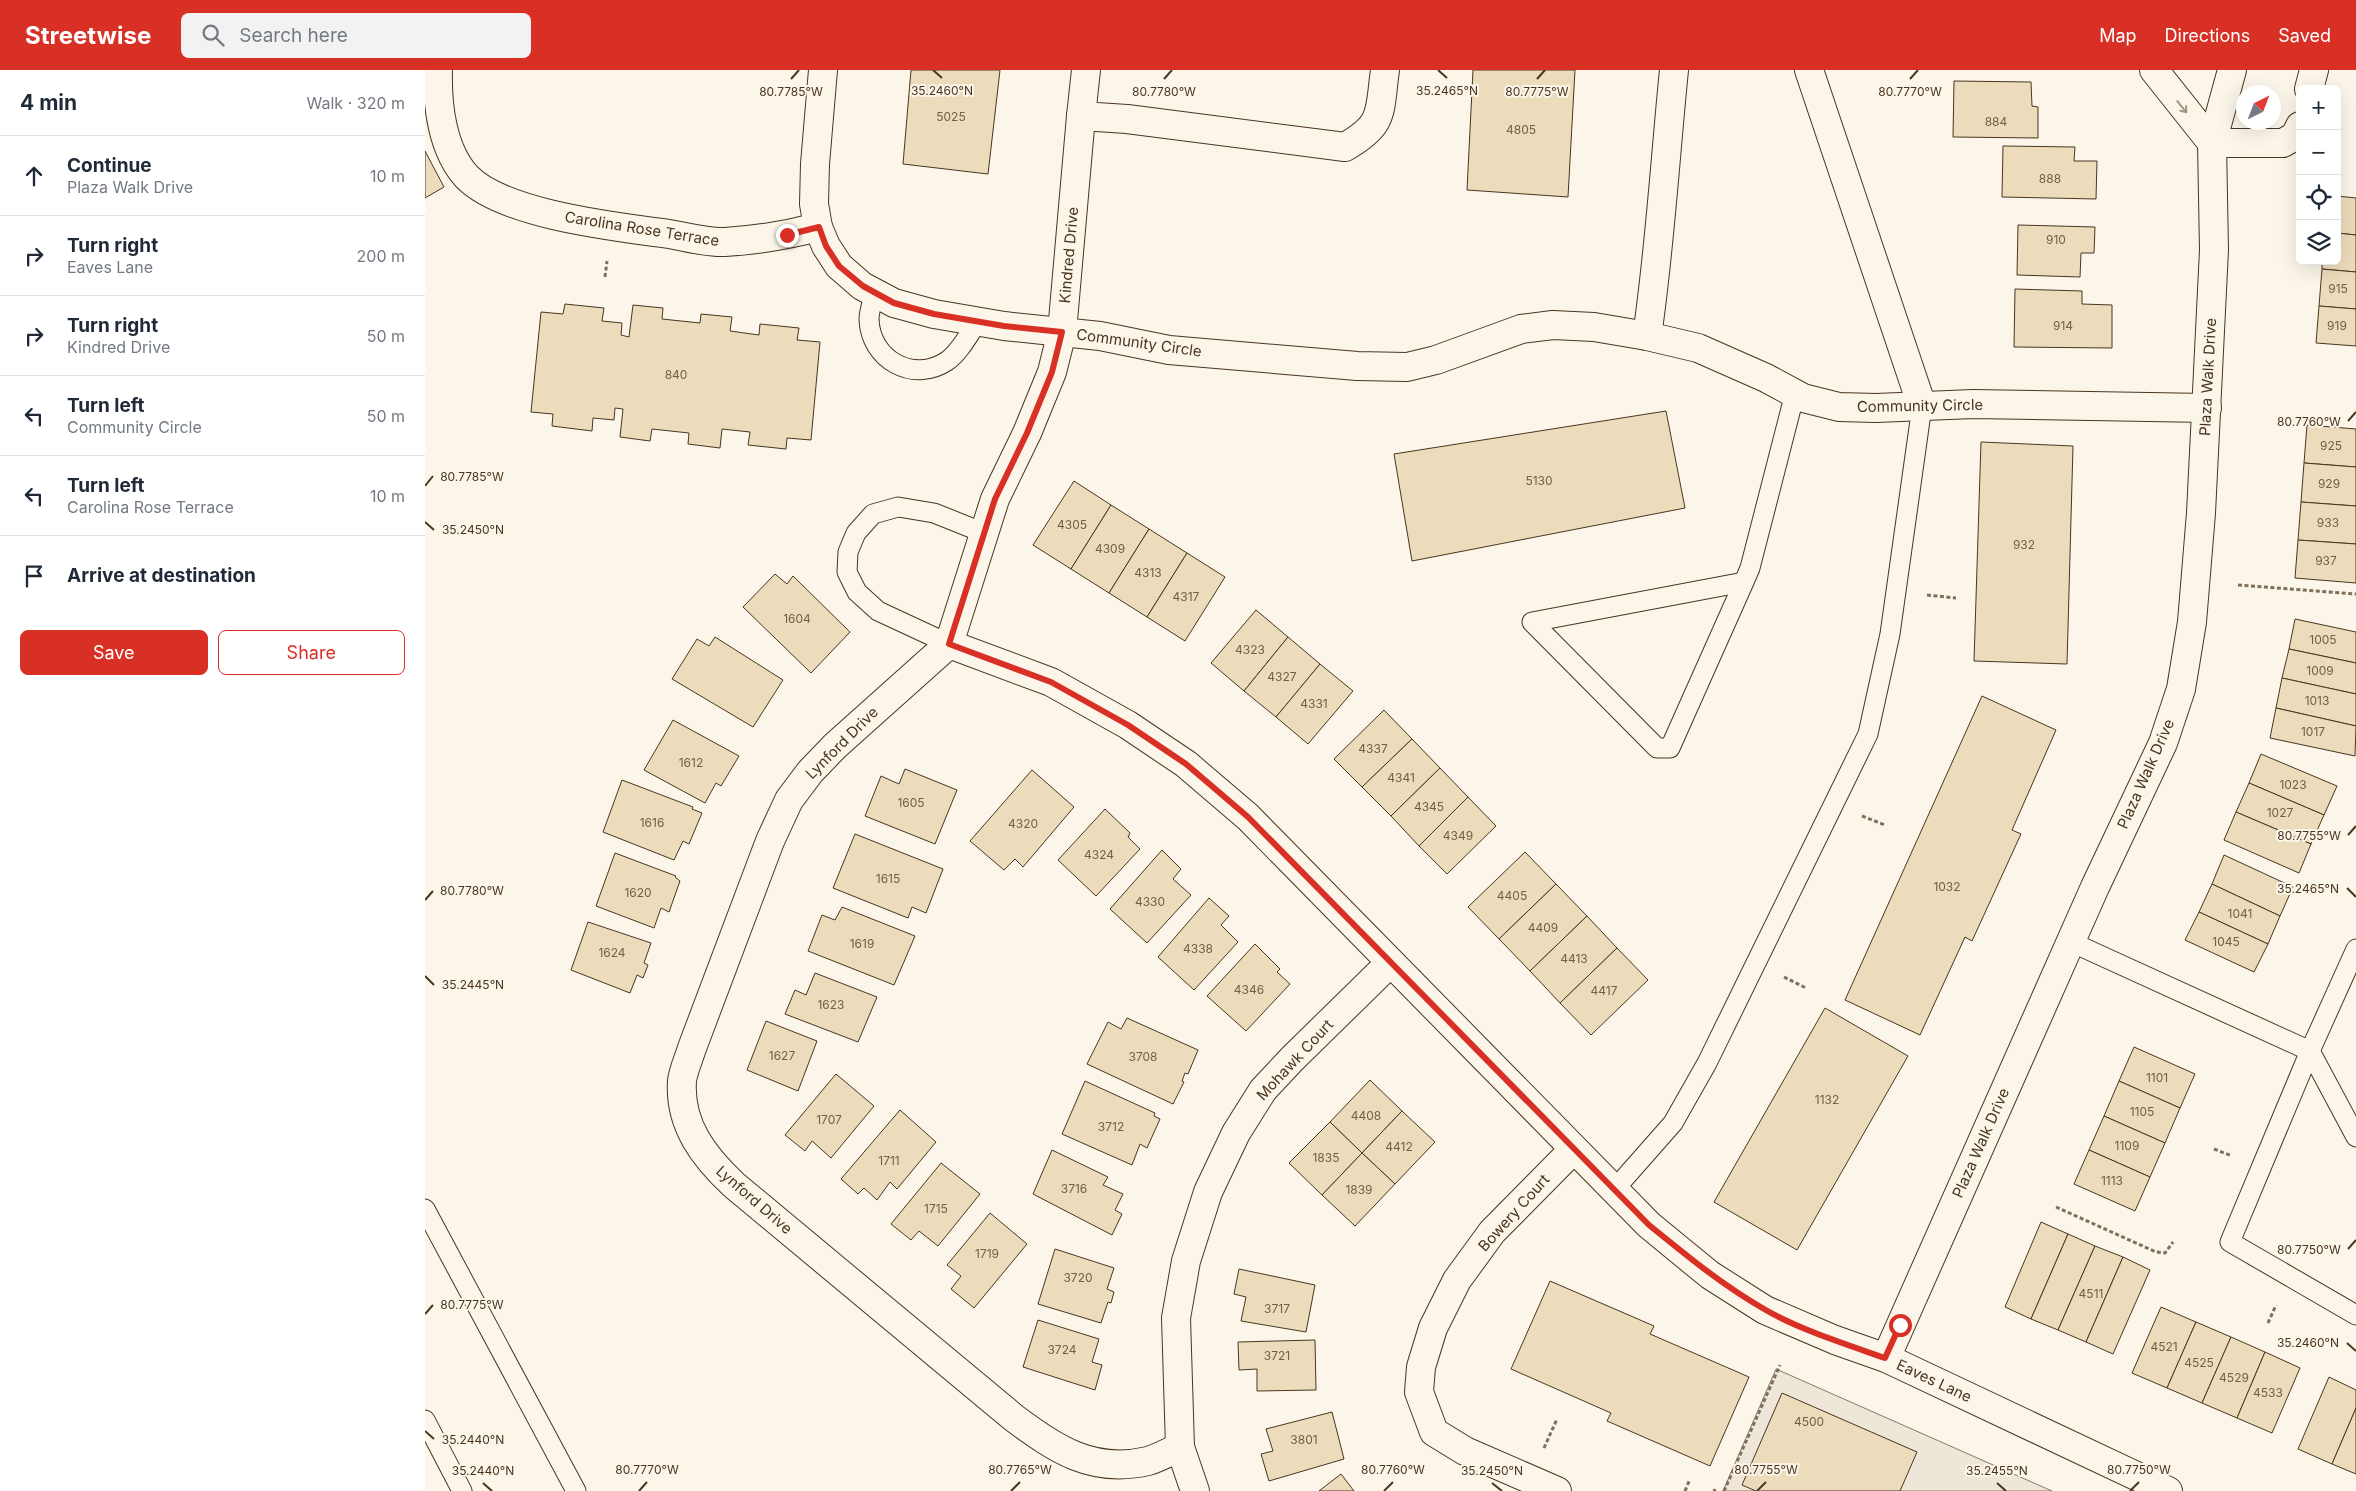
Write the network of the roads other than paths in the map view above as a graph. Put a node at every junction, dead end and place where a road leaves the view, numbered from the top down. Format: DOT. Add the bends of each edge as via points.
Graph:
graph roads {
  1 [pos="438,70"];
  2 [pos="823,70"];
  3 [pos="1086,70"];
  4 [pos="1385,70"];
  5 [pos="1674,70"];
  6 [pos="1809,70"];
  7 [pos="2154,70"];
  8 [pos="2232,70"];
  9 [pos="2314,70"];
  10 [pos="2310,85"];
  11 [pos="1081,116"];
  12 [pos="2298,130"];
  13 [pos="2212,143"];
  14 [pos="819,227"];
  15 [pos="875,292"];
  16 [pos="977,321"];
  17 [pos="1062,332"];
  18 [pos="1647,336"];
  19 [pos="1795,393"];
  20 [pos="1922,406"];
  21 [pos="2207,408"];
  22 [pos="984,533"];
  23 [pos="1744,582"];
  24 [pos="949,644"];
  25 [pos="2071,942"];
  26 [pos="2356,949"];
  27 [pos="1390,963"];
  28 [pos="2310,1051"];
  29 [pos="2356,1137"];
  30 [pos="1573,1150"];
  31 [pos="1614,1190"];
  32 [pos="425,1209"];
  33 [pos="2356,1315"];
  34 [pos="1885,1358"];
  35 [pos="425,1420"];
  36 [pos="1180,1448"];
  37 [pos="462,1491"];
  38 [pos="577,1491"];
  39 [pos="1195,1491"];
  40 [pos="1557,1491"];
  41 [pos="2167,1491"];
  1 -- 14 [label="street, Carolina Rose Terrace" via="437,91 443,128 453,157 468,177 491,194 579,222 723,242"];
  2 -- 14 [label="street, Community Circle" via="815,164 814,204"];
  3 -- 11 [label="street, Kindred Drive"];
  4 -- 11 [label="street" via="1379,118 1366,135 1345,147"];
  5 -- 18 [label="street" via="1657,271"];
  6 -- 20 [label="street"];
  7 -- 13 [label="street, one-way"];
  8 -- 13 [label="street, Plaza Walk Drive"];
  9 -- 10 [label="street"];
  11 -- 17 [label="street, Kindred Drive"];
  12 -- 13 [label="street" via="2295,136 2283,143"];
  13 -- 21 [label="street, Plaza Walk Drive" via="2214,250"];
  14 -- 15 [label="street, Community Circle" via="839,266"];
  15 -- 16 [label="street, Community Circle" via="894,303"];
  15 -- 16 [label="lane" via="869,319 874,341 890,361 908,370 933,368 948,360"];
  16 -- 17 [label="street, Community Circle"];
  17 -- 18 [label="street, Community Circle" via="1169,350 1357,366 1407,367 1437,360 1521,329 1553,325 1594,327"];
  17 -- 22 [label="street, Kindred Drive" via="1052,372 995,499"];
  18 -- 19 [label="street, Community Circle" via="1698,348"];
  19 -- 20 [label="street, Community Circle" via="1839,407"];
  19 -- 23 [label="lane"];
  20 -- 21 [label="street, Community Circle"];
  20 -- 31 [label="lane" via="1890,634 1867,734 1707,1063 1673,1123"];
  21 -- 25 [label="street, Plaza Walk Drive" via="2192,622 2181,689 2163,743"];
  22 -- 24 [label="street, Kindred Drive"];
  22 -- 24 [label="lane" via="934,513 898,507 873,514 856,533 848,552 847,572 857,592 878,611"];
  23 -- 23 [label="lane" via="1670,748 1657,748 1532,622"];
  24 -- 27 [label="street, Eaves Lane" via="1051,682 1128,725 1186,764 1248,817"];
  24 -- 36 [label="street, Lynford Drive" via="835,746 789,800 770,841 692,1048 682,1080 686,1119 696,1142 734,1185 1014,1418 1051,1445 1086,1460 1123,1464 1149,1460"];
  25 -- 28 [label="lane"];
  25 -- 34 [label="street, Plaza Walk Drive"];
  26 -- 28 [label="lane"];
  27 -- 30 [label="street, Eaves Lane"];
  27 -- 36 [label="street, Mohawk Court" via="1263,1090 1236,1133 1208,1192 1186,1261 1176,1318"];
  28 -- 29 [label="lane"];
  28 -- 33 [label="lane" via="2230,1242"];
  30 -- 31 [label="street, Eaves Lane"];
  30 -- 40 [label="street, Bowery Court" via="1492,1232 1457,1280 1433,1328 1421,1367 1419,1392 1434,1432 1465,1451"];
  31 -- 34 [label="street, Eaves Lane" via="1649,1225 1710,1275 1765,1310"];
  32 -- 38 [label="lane"];
  34 -- 41 [label="street, Eaves Lane"];
  35 -- 37 [label="lane"];
  36 -- 39 [label="street, Mohawk Court"];
}
